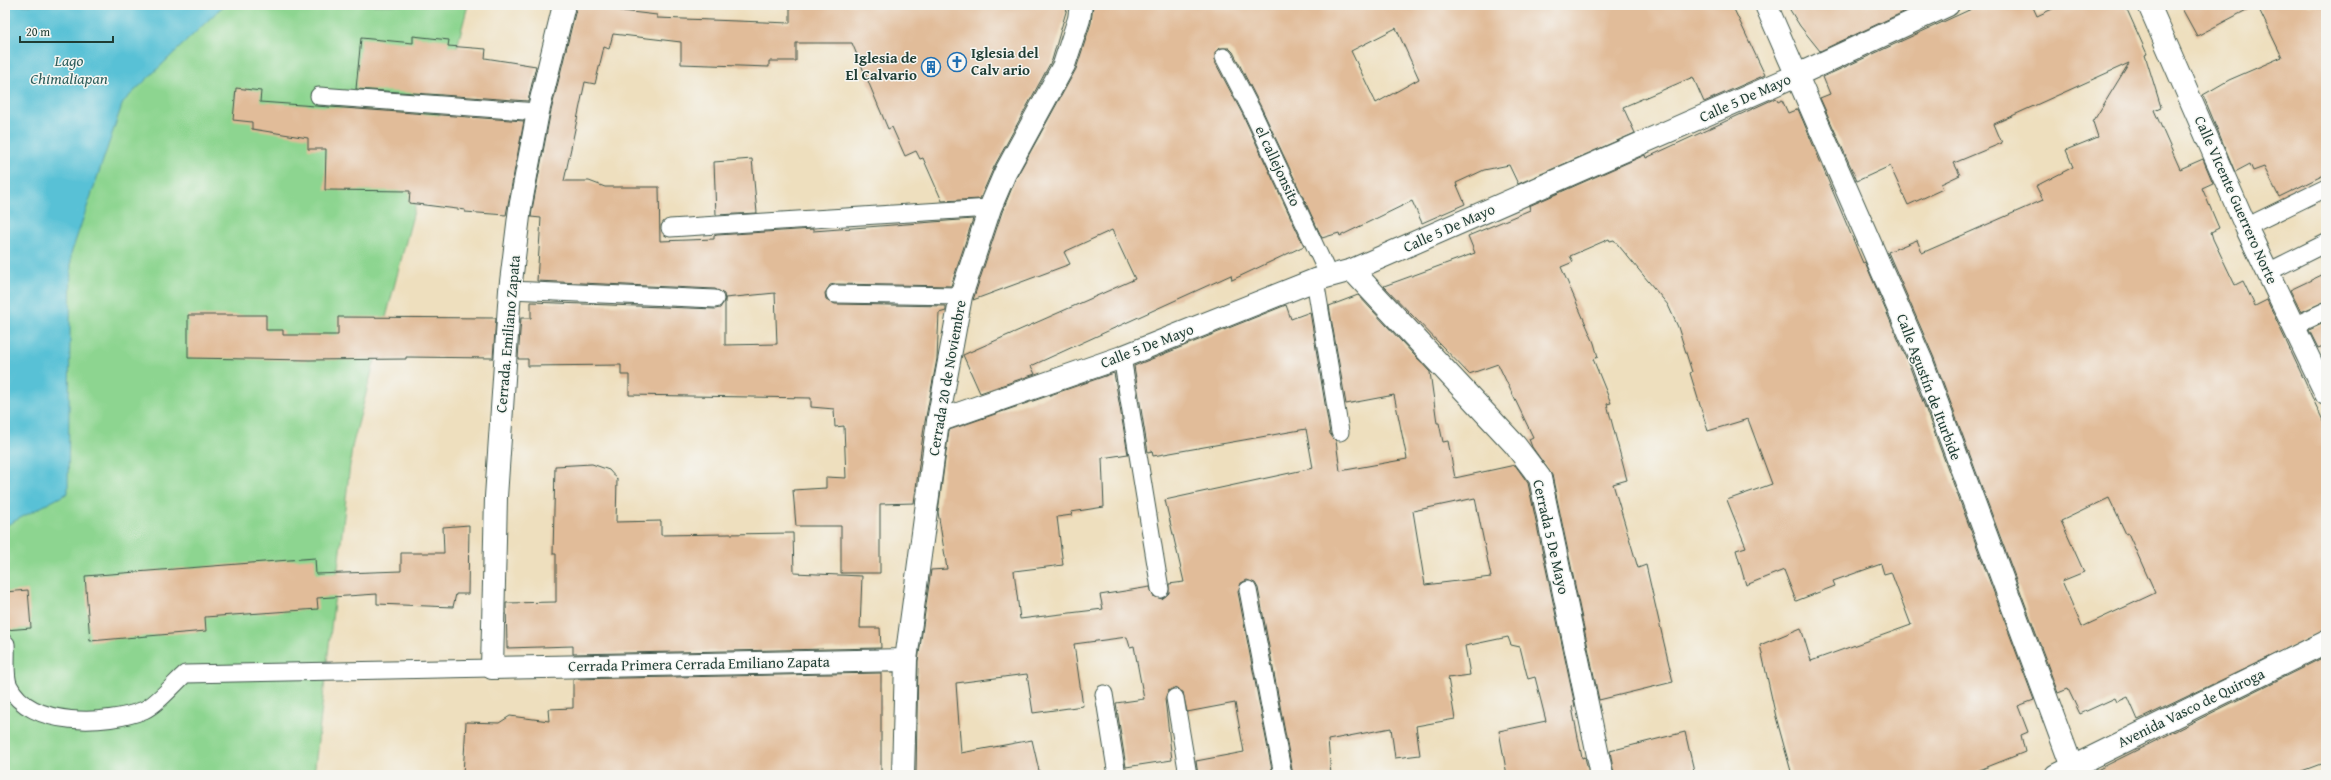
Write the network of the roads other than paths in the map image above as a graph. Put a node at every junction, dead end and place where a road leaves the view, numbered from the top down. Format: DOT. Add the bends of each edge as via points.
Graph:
graph roads {
  1 [pos="564,5"];
  2 [pos="1081,5"];
  3 [pos="1766,5"];
  4 [pos="1948,5"];
  5 [pos="2149,5"];
  6 [pos="1224,57"];
  7 [pos="1797,75"];
  8 [pos="319,96"];
  9 [pos="538,112"];
  10 [pos="2326,188"];
  11 [pos="990,208"];
  12 [pos="2246,227"];
  13 [pos="670,228"];
  14 [pos="2326,243"];
  15 [pos="1352,270"];
  16 [pos="2268,272"];
  17 [pos="1322,278"];
  18 [pos="510,290"];
  19 [pos="835,294"];
  20 [pos="961,296"];
  21 [pos="716,299"];
  22 [pos="2326,311"];
  23 [pos="2294,326"];
  24 [pos="1122,357"];
  25 [pos="2326,394"];
  26 [pos="938,421"];
  27 [pos="1340,432"];
  28 [pos="1160,589"];
  29 [pos="1248,590"];
  30 [pos="2326,642"];
  31 [pos="6,644"];
  32 [pos="906,660"];
  33 [pos="492,668"];
  34 [pos="1104,694"];
  35 [pos="1175,698"];
  36 [pos="2067,772"];
  37 [pos="903,775"];
  38 [pos="1117,775"];
  39 [pos="1188,775"];
  40 [pos="1283,775"];
  41 [pos="1602,775"];
  1 -- 9 [label="street, Cerrada. Emiliano Zapata"];
  2 -- 11 [label="street, Cerrada 20 de Noviembre" via="1064,65 1005,173"];
  3 -- 7 [label="street, Calle Agustín de Iturbide"];
  4 -- 7 [label="street, Calle 5 De Mayo"];
  5 -- 12 [label="street, Calle VIcente Guerrero Norte"];
  6 -- 17 [label="lane, el callejonsito" via="1252,111"];
  7 -- 15 [label="street, Calle 5 De Mayo"];
  7 -- 36 [label="street, Calle Agustín de Iturbide" via="1922,362"];
  8 -- 9 [label="lane"];
  9 -- 18 [label="street, Cerrada. Emiliano Zapata" via="520,208"];
  10 -- 12 [label="lane"];
  11 -- 13 [label="lane"];
  11 -- 20 [label="street, Cerrada 20 de Noviembre"];
  12 -- 16 [label="street, Calle VIcente Guerrero Norte"];
  14 -- 16 [label="lane"];
  15 -- 17 [label="street, Calle 5 De Mayo"];
  15 -- 41 [label="street, Cerrada 5 De Mayo" via="1515,445 1540,478"];
  16 -- 23 [label="street, Calle VIcente Guerrero Norte"];
  17 -- 24 [label="street, Calle 5 De Mayo"];
  17 -- 27 [label="lane, el callejonsito"];
  18 -- 21 [label="lane"];
  18 -- 33 [label="street, Cerrada. Emiliano Zapata" via="496,497"];
  19 -- 20 [label="lane"];
  20 -- 26 [label="street, Cerrada 20 de Noviembre"];
  22 -- 23 [label="lane"];
  23 -- 25 [label="street, Calle VIcente Guerrero Norte"];
  24 -- 26 [label="street, Calle 5 De Mayo"];
  24 -- 28 [label="lane"];
  26 -- 32 [label="street, Cerrada 20 de Noviembre"];
  29 -- 40 [label="lane"];
  30 -- 36 [label="street, Avenida Vasco de Quiroga"];
  31 -- 33 [label="lane" via="8,686 21,702 43,714 91,720 113,718 145,710 185,674"];
  32 -- 33 [label="street, Cerrada Primera Cerrada Emiliano Zapata"];
  32 -- 37 [label="street, Cerrada 20 de Noviembre"];
  34 -- 38 [label="lane"];
  35 -- 39 [label="lane"];
}
